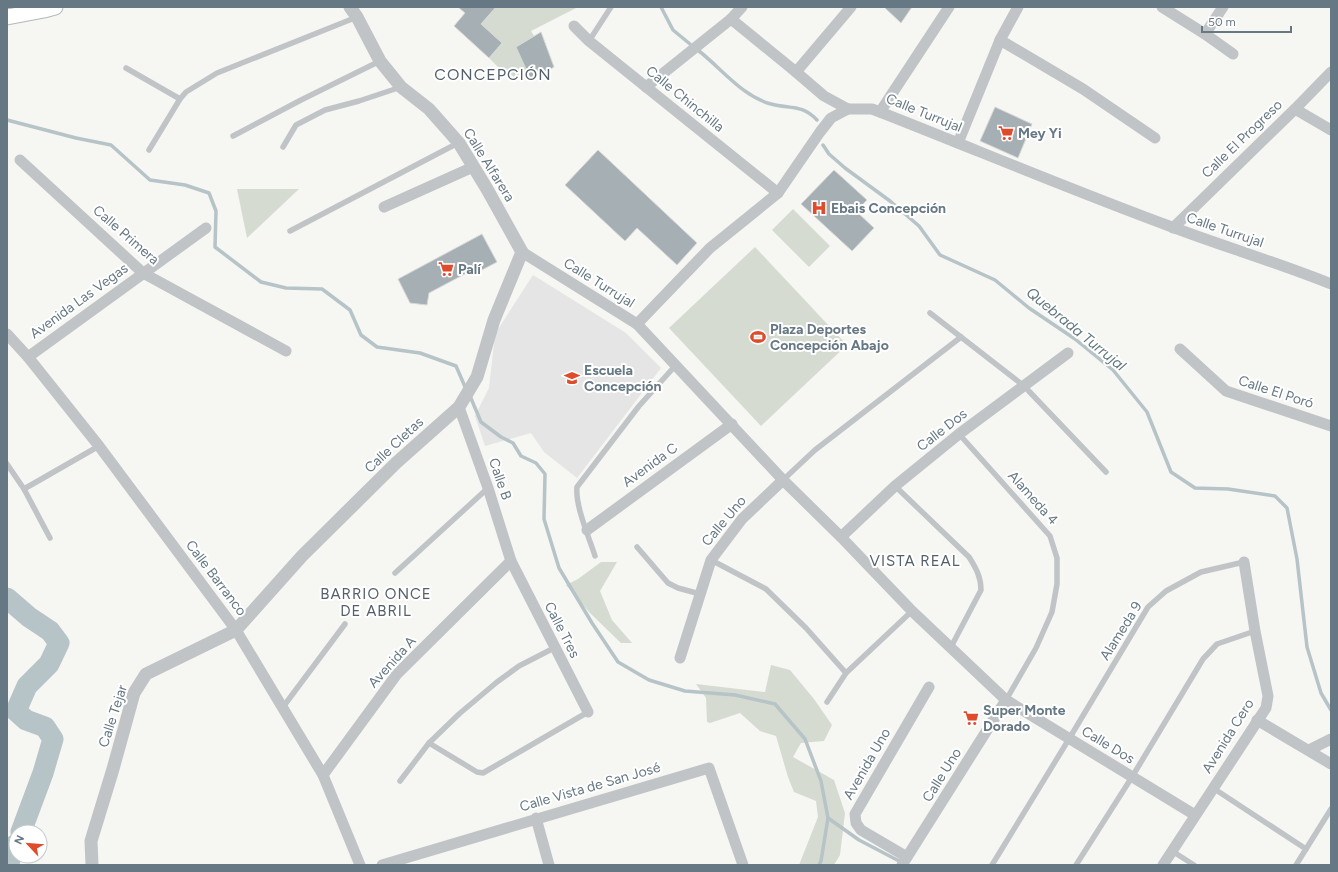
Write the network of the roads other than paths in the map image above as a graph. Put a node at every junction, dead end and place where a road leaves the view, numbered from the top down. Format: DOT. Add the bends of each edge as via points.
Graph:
graph roads {
  1 [pos="55,7"];
  2 [pos="611,7"];
  3 [pos="742,7"];
  4 [pos="851,7"];
  5 [pos="949,7"];
  6 [pos="1018,7"];
  7 [pos="1162,7"];
  8 [pos="1223,7"];
  9 [pos="354,12"];
  10 [pos="7,17"];
  11 [pos="731,19"];
  12 [pos="574,26"];
  13 [pos="1205,34"];
  14 [pos="1000,40"];
  15 [pos="589,41"];
  16 [pos="1233,54"];
  17 [pos="380,62"];
  18 [pos="126,68"];
  19 [pos="796,72"];
  20 [pos="1331,72"];
  21 [pos="646,87"];
  22 [pos="401,88"];
  23 [pos="180,99"];
  24 [pos="848,109"];
  25 [pos="1295,109"];
  26 [pos="880,112"];
  27 [pos="1331,130"];
  28 [pos="233,136"];
  29 [pos="1155,138"];
  30 [pos="459,143"];
  31 [pos="958,143"];
  32 [pos="283,147"];
  33 [pos="149,150"];
  34 [pos="20,160"];
  35 [pos="473,167"];
  36 [pos="778,193"];
  37 [pos="384,207"];
  38 [pos="206,228"];
  39 [pos="1173,228"];
  40 [pos="290,231"];
  41 [pos="522,252"];
  42 [pos="144,273"];
  43 [pos="1331,284"];
  44 [pos="930,313"];
  45 [pos="637,324"];
  46 [pos="7,334"];
  47 [pos="961,337"];
  48 [pos="1180,349"];
  49 [pos="286,351"];
  50 [pos="1068,353"];
  51 [pos="28,357"];
  52 [pos="676,366"];
  53 [pos="1024,386"];
  54 [pos="459,407"];
  55 [pos="732,424"];
  56 [pos="1331,426"];
  57 [pos="959,434"];
  58 [pos="99,446"];
  59 [pos="7,464"];
  60 [pos="1106,472"];
  61 [pos="783,480"];
  62 [pos="895,486"];
  63 [pos="488,488"];
  64 [pos="24,489"];
  65 [pos="587,530"];
  66 [pos="841,537"];
  67 [pos="50,538"];
  68 [pos="637,547"];
  69 [pos="595,556"];
  70 [pos="712,560"];
  71 [pos="512,561"];
  72 [pos="1244,562"];
  73 [pos="395,573"];
  74 [pos="700,594"];
  75 [pos="912,611"];
  76 [pos="345,624"];
  77 [pos="236,630"];
  78 [pos="1255,631"];
  79 [pos="951,647"];
  80 [pos="554,648"];
  81 [pos="680,658"];
  82 [pos="846,673"];
  83 [pos="929,687"];
  84 [pos="1006,700"];
  85 [pos="827,702"];
  86 [pos="283,707"];
  87 [pos="588,712"];
  88 [pos="1257,720"];
  89 [pos="1070,739"];
  90 [pos="1331,739"];
  91 [pos="429,743"];
  92 [pos="1309,750"];
  93 [pos="1331,764"];
  94 [pos="323,775"];
  95 [pos="1132,777"];
  96 [pos="400,781"];
  97 [pos="1213,788"];
  98 [pos="1331,809"];
  99 [pos="1195,815"];
  100 [pos="536,818"];
  101 [pos="1306,849"];
  102 [pos="1172,851"];
  103 [pos="905,861"];
  104 [pos="92,865"];
  105 [pos="360,865"];
  106 [pos="382,865"];
  107 [pos="549,865"];
  108 [pos="743,865"];
  109 [pos="992,865"];
  110 [pos="1076,865"];
  111 [pos="1162,865"];
  112 [pos="1194,865"];
  113 [pos="1296,865"];
  1 -- 10 [label="main road"];
  2 -- 15 [label="lane"];
  3 -- 11 [label="street"];
  4 -- 19 [label="street"];
  5 -- 26 [label="street"];
  6 -- 14 [label="street"];
  7 -- 13 [label="street"];
  8 -- 13 [label="street"];
  9 -- 17 [label="street, Calle Alfarera"];
  9 -- 23 [label="lane" via="217,73 186,92"];
  11 -- 19 [label="street"];
  11 -- 21 [label="street"];
  12 -- 15 [label="street, Calle Chinchilla"];
  13 -- 16 [label="street"];
  14 -- 29 [label="street" via="1083,89"];
  14 -- 31 [label="street"];
  15 -- 21 [label="street, Calle Chinchilla"];
  17 -- 22 [label="street, Calle Alfarera"];
  17 -- 28 [label="lane"];
  18 -- 23 [label="lane"];
  19 -- 24 [label="street" via="824,96"];
  20 -- 25 [label="street, Calle El Progreso"];
  21 -- 36 [label="street, Calle Chinchilla"];
  22 -- 30 [label="street, Calle Alfarera" via="429,109"];
  22 -- 32 [label="lane" via="319,113 296,125"];
  23 -- 33 [label="lane"];
  24 -- 26 [label="street, Calle Turrujal" via="872,109"];
  24 -- 36 [label="street, Calle Turrujal" via="831,118"];
  25 -- 27 [label="street"];
  25 -- 39 [label="street, Calle El Progreso"];
  26 -- 31 [label="street, Calle Turrujal"];
  30 -- 35 [label="street, Calle Alfarera"];
  30 -- 40 [label="lane"];
  31 -- 39 [label="street, Calle Turrujal"];
  34 -- 42 [label="street, Calle Primera"];
  35 -- 37 [label="street"];
  35 -- 41 [label="street, Calle Alfarera"];
  36 -- 45 [label="street, Calle Turrujal" via="710,248"];
  38 -- 42 [label="street, Avenida Las Vegas"];
  39 -- 43 [label="street, Calle Turrujal"];
  41 -- 45 [label="street, Calle Turrujal"];
  41 -- 54 [label="street, Calle Cletas" via="494,320 477,377"];
  42 -- 49 [label="street, Calle Primera"];
  42 -- 51 [label="street, Avenida Las Vegas"];
  44 -- 47 [label="lane"];
  45 -- 52 [label="street, Calle Dos"];
  46 -- 51 [label="street, Calle Barranco"];
  47 -- 53 [label="lane"];
  47 -- 61 [label="lane" via="815,450"];
  48 -- 56 [label="street, Calle El Poró" via="1226,391"];
  50 -- 53 [label="street, Calle Dos"];
  51 -- 58 [label="street, Calle Barranco"];
  52 -- 55 [label="street, Calle Dos"];
  52 -- 65 [label="lane" via="639,406 578,487 579,505"];
  53 -- 57 [label="street, Calle Dos"];
  53 -- 60 [label="lane"];
  54 -- 63 [label="street, Calle B"];
  54 -- 77 [label="street, Calle Cletas" via="396,463 302,556"];
  55 -- 61 [label="street, Calle Dos"];
  55 -- 65 [label="street, Avenida C"];
  57 -- 62 [label="street, Calle Dos"];
  57 -- 84 [label="lane, Alameda 4" via="1050,536 1057,558 1052,612 1036,648"];
  58 -- 64 [label="lane"];
  58 -- 77 [label="street, Calle Barranco"];
  59 -- 64 [label="lane"];
  61 -- 66 [label="street, Calle Dos"];
  61 -- 70 [label="street, Calle Uno" via="742,519"];
  62 -- 66 [label="street, Calle Dos"];
  62 -- 79 [label="lane" via="969,557 981,581 981,590"];
  63 -- 71 [label="street, Calle B"];
  63 -- 73 [label="lane"];
  64 -- 67 [label="lane"];
  65 -- 69 [label="lane"];
  66 -- 75 [label="street, Calle Dos"];
  68 -- 74 [label="lane" via="668,583"];
  70 -- 74 [label="street, Calle Uno"];
  70 -- 82 [label="lane" via="766,589 806,628"];
  71 -- 80 [label="street, Calle Tres"];
  71 -- 94 [label="street, Avenida A" via="397,674"];
  72 -- 78 [label="street, Avenida Cero"];
  72 -- 89 [label="lane, Alameda 9" via="1201,572 1166,591 1148,607"];
  74 -- 81 [label="street, Calle Uno"];
  75 -- 79 [label="street, Calle Dos"];
  75 -- 82 [label="lane"];
  76 -- 86 [label="lane"];
  77 -- 86 [label="street, Calle Barranco"];
  77 -- 104 [label="street, Calle Tejar" via="146,674 134,693 114,769 90,841"];
  78 -- 88 [label="street, Avenida Cero" via="1268,696 1266,708"];
  78 -- 95 [label="lane" via="1217,644 1203,659"];
  79 -- 84 [label="street, Calle Dos"];
  80 -- 87 [label="street, Calle Tres"];
  80 -- 91 [label="lane" via="519,666 497,682"];
  82 -- 85 [label="lane"];
  83 -- 103 [label="street, Avenida Uno" via="855,814 856,823 861,830"];
  84 -- 89 [label="street, Calle Dos"];
  84 -- 103 [label="street, Calle Uno"];
  86 -- 94 [label="street, Calle Barranco"];
  87 -- 91 [label="lane" via="482,773"];
  88 -- 92 [label="street"];
  88 -- 97 [label="street, Avenida Cero"];
  89 -- 95 [label="street, Calle Dos"];
  89 -- 109 [label="lane, Alameda 9"];
  90 -- 92 [label="street"];
  91 -- 96 [label="lane"];
  92 -- 93 [label="street"];
  94 -- 105 [label="street, Calle Barranco"];
  95 -- 99 [label="street, Calle Dos"];
  95 -- 110 [label="lane"];
  97 -- 99 [label="street, Avenida Cero"];
  97 -- 101 [label="lane"];
  98 -- 101 [label="lane"];
  99 -- 102 [label="street, Avenida Cero"];
  100 -- 106 [label="street, Calle Vista de San José"];
  100 -- 107 [label="street"];
  100 -- 108 [label="street, Calle Vista de San José" via="709,768"];
  101 -- 113 [label="lane"];
  102 -- 111 [label="street, Avenida Cero"];
  102 -- 112 [label="lane"];
}
